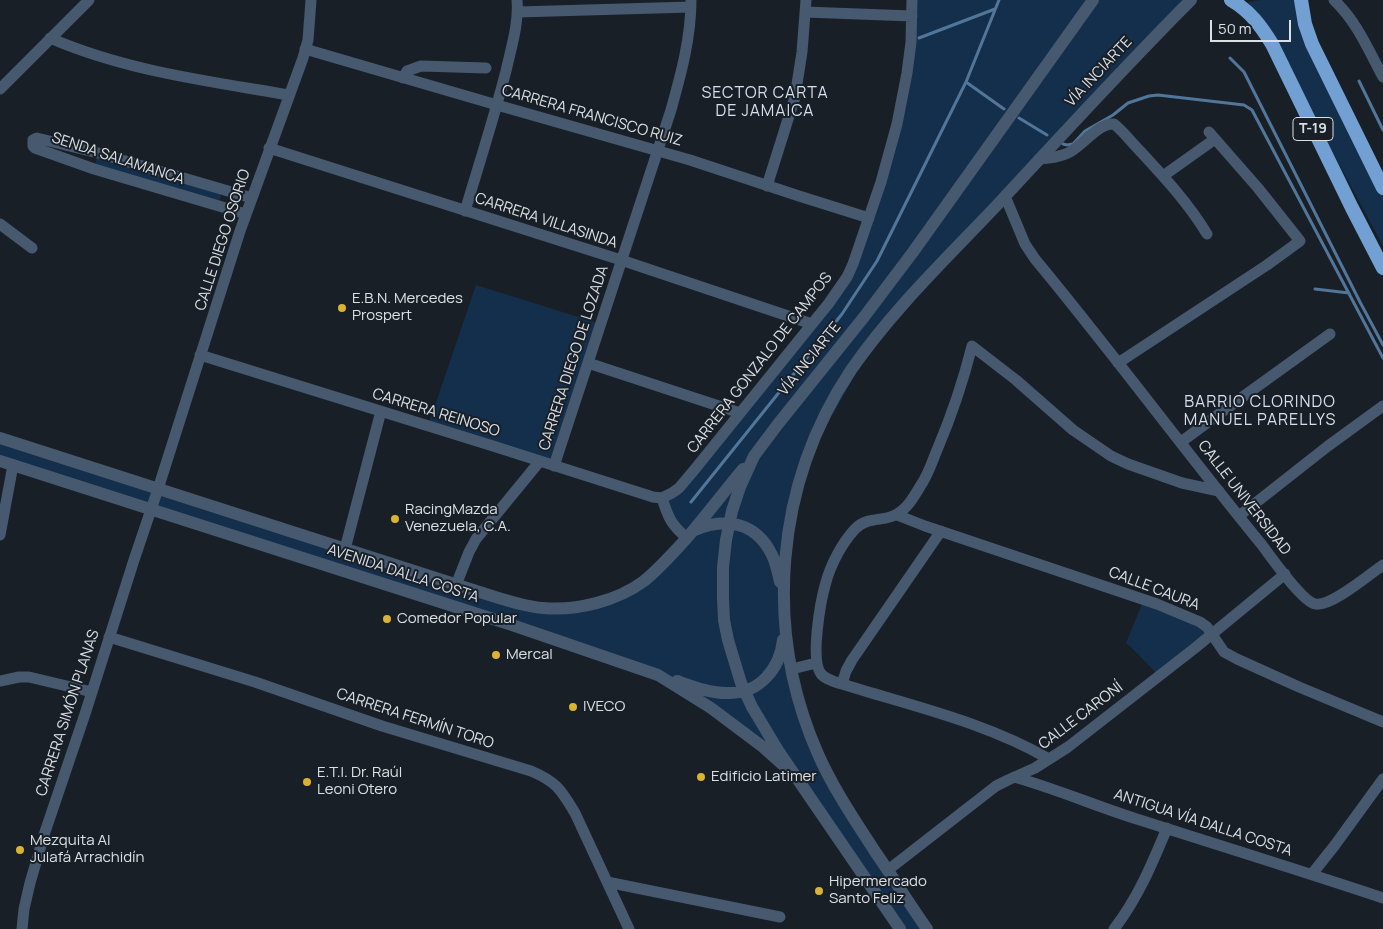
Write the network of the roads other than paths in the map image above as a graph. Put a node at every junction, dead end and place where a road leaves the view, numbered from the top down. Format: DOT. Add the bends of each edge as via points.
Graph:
graph roads {
  1 [pos="89,0"];
  2 [pos="311,0"];
  3 [pos="806,0"];
  4 [pos="912,0"];
  5 [pos="1093,0"];
  6 [pos="1191,0"];
  7 [pos="1231,0"];
  8 [pos="1301,0"];
  9 [pos="1334,0"];
  10 [pos="691,3"];
  11 [pos="518,6"];
  12 [pos="805,12"];
  13 [pos="912,16"];
  14 [pos="50,38"];
  15 [pos="305,49"];
  16 [pos="486,68"];
  17 [pos="1383,77"];
  18 [pos="403,78"];
  19 [pos="0,89"];
  20 [pos="289,95"];
  21 [pos="497,105"];
  22 [pos="269,148"];
  23 [pos="658,150"];
  24 [pos="1039,159"];
  25 [pos="1163,176"];
  26 [pos="767,186"];
  27 [pos="1383,188"];
  28 [pos="1005,196"];
  29 [pos="252,198"];
  30 [pos="465,211"];
  31 [pos="246,214"];
  32 [pos="869,218"];
  33 [pos="0,224"];
  34 [pos="1207,234"];
  35 [pos="32,248"];
  36 [pos="621,260"];
  37 [pos="1383,268"];
  38 [pos="812,324"];
  39 [pos="1330,334"];
  40 [pos="200,355"];
  41 [pos="588,363"];
  42 [pos="1118,363"];
  43 [pos="1383,406"];
  44 [pos="381,411"];
  45 [pos="740,413"];
  46 [pos="0,438"];
  47 [pos="1181,442"];
  48 [pos="754,456"];
  49 [pos="0,461"];
  50 [pos="540,461"];
  51 [pos="13,465"];
  52 [pos="554,466"];
  53 [pos="158,489"];
  54 [pos="1219,491"];
  55 [pos="662,498"];
  56 [pos="151,509"];
  57 [pos="896,515"];
  58 [pos="1239,516"];
  59 [pos="730,523"];
  60 [pos="941,531"];
  61 [pos="0,534"];
  62 [pos="690,534"];
  63 [pos="345,549"];
  64 [pos="1383,565"];
  65 [pos="1285,574"];
  66 [pos="456,585"];
  67 [pos="783,594"];
  68 [pos="785,628"];
  69 [pos="1211,634"];
  70 [pos="109,637"];
  71 [pos="816,663"];
  72 [pos="792,669"];
  73 [pos="658,675"];
  74 [pos="0,681"];
  75 [pos="842,684"];
  76 [pos="745,691"];
  77 [pos="92,692"];
  78 [pos="1383,722"];
  79 [pos="1049,759"];
  80 [pos="1014,777"];
  81 [pos="1383,779"];
  82 [pos="798,780"];
  83 [pos="1167,828"];
  84 [pos="888,870"];
  85 [pos="1312,874"];
  86 [pos="607,882"];
  87 [pos="1383,898"];
  88 [pos="780,917"];
  89 [pos="22,929"];
  90 [pos="629,929"];
  91 [pos="900,929"];
  92 [pos="927,929"];
  93 [pos="1114,929"];
  1 -- 14 [label="street"];
  2 -- 15 [label="street, CALLE DIEGO OSORIO"];
  3 -- 12 [label="street"];
  4 -- 13 [label="street, CARRERA GONZALO DE CAMPOS"];
  5 -- 48 [label="street, VÍA INCIARTE" via="913,252"];
  6 -- 24 [label="street, VÍA INCIARTE"];
  7 -- 37 [label="highway, T-19" via="1251,15 1272,44"];
  8 -- 27 [label="highway, T-19" via="1312,44"];
  9 -- 17 [label="street" via="1362,36"];
  10 -- 11 [label="street"];
  10 -- 23 [label="street, CARRERA DIEGO DE LOZADA" via="681,74"];
  11 -- 21 [label="street" via="514,38"];
  12 -- 13 [label="street"];
  12 -- 26 [label="street" via="795,97"];
  13 -- 32 [label="street, CARRERA GONZALO DE CAMPOS" via="899,116"];
  14 -- 19 [label="street"];
  14 -- 20 [label="street" via="72,48 141,68"];
  15 -- 18 [label="street, CARRERA FRANCISCO RUIZ"];
  15 -- 20 [label="street, CALLE DIEGO OSORIO"];
  16 -- 18 [label="street" via="421,66 407,71"];
  18 -- 21 [label="street, CARRERA FRANCISCO RUIZ"];
  20 -- 22 [label="street, CALLE DIEGO OSORIO"];
  21 -- 23 [label="street, CARRERA FRANCISCO RUIZ"];
  21 -- 30 [label="street"];
  22 -- 29 [label="street, CALLE DIEGO OSORIO"];
  22 -- 30 [label="street, CARRERA VILLASINDA"];
  23 -- 26 [label="street, CARRERA FRANCISCO RUIZ"];
  23 -- 36 [label="street, CARRERA DIEGO DE LOZADA"];
  24 -- 25 [label="street" via="1072,151 1111,123"];
  24 -- 28 [label="street, VÍA INCIARTE"];
  25 -- 34 [label="street" via="1196,215"];
  25 -- 42 [label="street" via="1212,136 1300,241"];
  26 -- 32 [label="street, CARRERA FRANCISCO RUIZ"];
  28 -- 42 [label="street, CALLE UNIVERSIDAD" via="1025,244"];
  28 -- 67 [label="street, VÍA INCIARTE" via="895,314 841,386 818,429 797,488 789,526"];
  29 -- 31 [label="street, CALLE DIEGO OSORIO"];
  29 -- 31 [label="street, SENDA SALAMANCA" via="98,154 37,138 33,140 35,148 88,167"];
  30 -- 36 [label="street, CARRERA VILLASINDA"];
  31 -- 40 [label="street, CALLE DIEGO OSORIO"];
  32 -- 38 [label="street, CARRERA GONZALO DE CAMPOS" via="847,277"];
  33 -- 35 [label="street"];
  36 -- 38 [label="street, CARRERA VILLASINDA"];
  36 -- 41 [label="street, CARRERA DIEGO DE LOZADA"];
  38 -- 45 [label="street, CARRERA GONZALO DE CAMPOS"];
  39 -- 47 [label="street"];
  40 -- 44 [label="street, CARRERA REINOSO"];
  40 -- 53 [label="street, CALLE DIEGO OSORIO"];
  41 -- 45 [label="street"];
  41 -- 52 [label="street, CARRERA DIEGO DE LOZADA"];
  42 -- 47 [label="street, CALLE UNIVERSIDAD"];
  43 -- 58 [label="street"];
  44 -- 50 [label="street, CARRERA REINOSO"];
  44 -- 63 [label="street"];
  45 -- 55 [label="street, CARRERA GONZALO DE CAMPOS" via="679,488"];
  46 -- 53 [label="street, AVENIDA DALLA COSTA"];
  47 -- 54 [label="street, CALLE UNIVERSIDAD"];
  48 -- 59 [label="street, VÍA INCIARTE" via="740,487"];
  48 -- 62 [label="street, AVENIDA DALLA COSTA"];
  49 -- 51 [label="street, AVENIDA DALLA COSTA"];
  50 -- 52 [label="street, CARRERA REINOSO"];
  50 -- 66 [label="street" via="476,539"];
  51 -- 56 [label="street, AVENIDA DALLA COSTA"];
  51 -- 61 [label="street"];
  52 -- 55 [label="street, CARRERA REINOSO"];
  53 -- 56 [label="street, CARRERA SIMÓN PLANAS"];
  53 -- 63 [label="street, AVENIDA DALLA COSTA"];
  54 -- 57 [label="street" via="1182,483 1111,456 1073,430 972,346 949,422 923,482"];
  54 -- 58 [label="street, CALLE UNIVERSIDAD"];
  55 -- 62 [label="street" via="676,529"];
  56 -- 70 [label="street, CARRERA SIMÓN PLANAS"];
  56 -- 73 [label="street, AVENIDA DALLA COSTA"];
  57 -- 60 [label="street, CALLE CAURA"];
  57 -- 71 [label="street" via="868,521 856,528 832,565 822,599"];
  58 -- 65 [label="street, CALLE UNIVERSIDAD"];
  59 -- 62 [label="street" via="708,525"];
  59 -- 67 [label="street" via="747,528 764,543 777,567"];
  59 -- 76 [label="street, VÍA INCIARTE" via="723,567 724,620"];
  60 -- 69 [label="street, CALLE CAURA" via="1157,604 1200,622"];
  60 -- 75 [label="street" via="852,660"];
  62 -- 66 [label="street, AVENIDA DALLA COSTA" via="644,581 588,605 542,608"];
  63 -- 66 [label="street, AVENIDA DALLA COSTA"];
  64 -- 65 [label="street, CALLE UNIVERSIDAD" via="1328,603 1321,604 1309,601"];
  65 -- 69 [label="street, CALLE CARONÍ"];
  67 -- 68 [label="street"];
  68 -- 72 [label="street"];
  68 -- 76 [label="street" via="780,655 772,672 760,684"];
  69 -- 78 [label="street, CALLE CAURA" via="1224,652"];
  69 -- 79 [label="street, CALLE CARONÍ"];
  70 -- 77 [label="street, CARRERA SIMÓN PLANAS"];
  70 -- 86 [label="street, CARRERA FERMÍN TORO" via="547,778 571,807"];
  71 -- 72 [label="street"];
  71 -- 75 [label="street" via="820,674"];
  72 -- 84 [label="street" via="803,713 826,772"];
  73 -- 76 [label="street" via="719,693"];
  73 -- 82 [label="street, AVENIDA DALLA COSTA" via="743,731"];
  74 -- 77 [label="street" via="29,676"];
  75 -- 79 [label="street" via="977,726"];
  76 -- 82 [label="street, VÍA INCIARTE"];
  77 -- 89 [label="street, CARRERA SIMÓN PLANAS" via="45,832 30,883"];
  79 -- 80 [label="street, CALLE CARONÍ"];
  80 -- 83 [label="street, ANTIGUA VÍA DALLA COSTA"];
  80 -- 84 [label="street, CALLE CARONÍ" via="996,786"];
  81 -- 85 [label="street"];
  82 -- 91 [label="street"];
  83 -- 85 [label="street, ANTIGUA VÍA DALLA COSTA"];
  83 -- 93 [label="street" via="1143,883"];
  84 -- 92 [label="street"];
  85 -- 87 [label="street, ANTIGUA VÍA DALLA COSTA"];
  86 -- 88 [label="street"];
  86 -- 90 [label="street, CARRERA FERMÍN TORO"];
}
